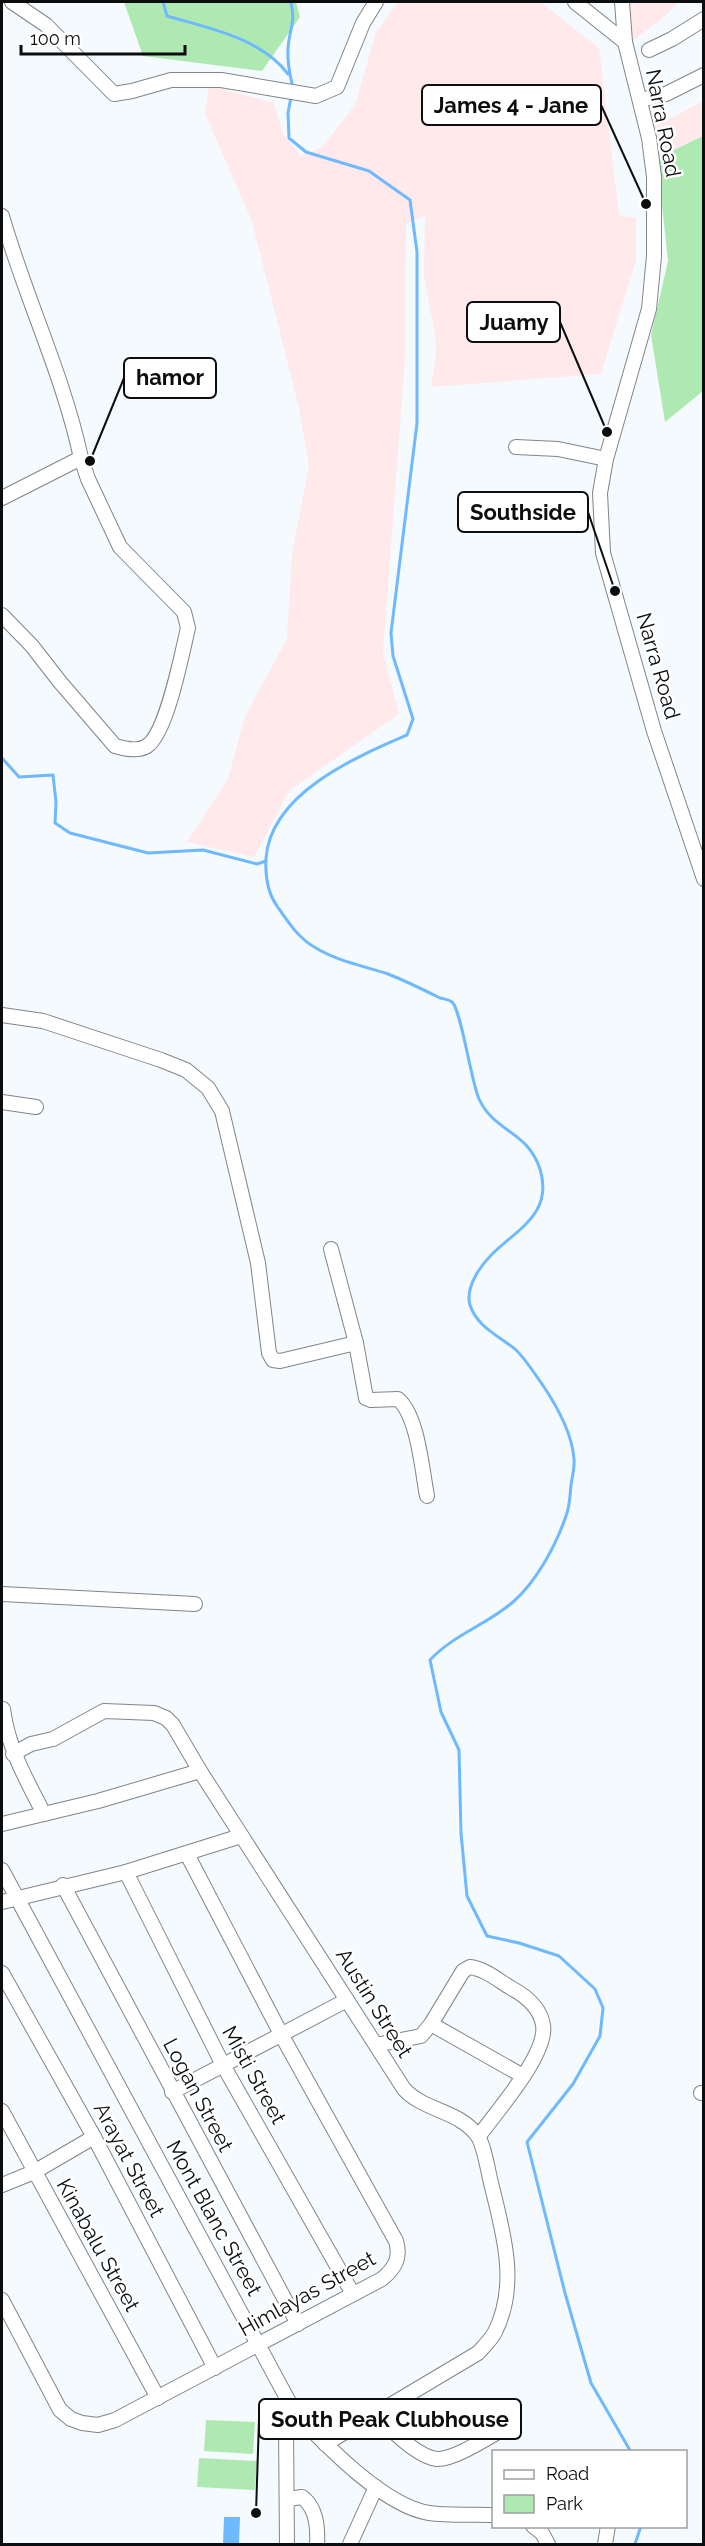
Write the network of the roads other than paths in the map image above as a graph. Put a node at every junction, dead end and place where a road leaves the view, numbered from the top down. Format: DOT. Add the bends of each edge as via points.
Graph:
graph roads {
  1 [pos="12,2"];
  2 [pos="376,2"];
  3 [pos="575,2"];
  4 [pos="622,2"];
  5 [pos="704,19"];
  6 [pos="625,42"];
  7 [pos="649,50"];
  8 [pos="704,75"];
  9 [pos="640,100"];
  10 [pos="2,216"];
  11 [pos="516,447"];
  12 [pos="81,458"];
  13 [pos="606,459"];
  14 [pos="2,498"];
  15 [pos="2,615"];
  16 [pos="704,879"];
  17 [pos="2,1015"];
  18 [pos="2,1102"];
  19 [pos="36,1107"];
  20 [pos="332,1249"];
  21 [pos="356,1343"];
  22 [pos="427,1496"];
  23 [pos="2,1593"];
  24 [pos="195,1604"];
  25 [pos="3,1709"];
  26 [pos="13,1754"];
  27 [pos="200,1771"];
  28 [pos="44,1814"];
  29 [pos="2,1824"];
  30 [pos="241,1836"];
  31 [pos="187,1854"];
  32 [pos="2,1870"];
  33 [pos="126,1872"];
  34 [pos="63,1886"];
  35 [pos="16,1897"];
  36 [pos="2,1902"];
  37 [pos="2,1973"];
  38 [pos="347,2000"];
  39 [pos="431,2024"];
  40 [pos="282,2036"];
  41 [pos="376,2045"];
  42 [pos="223,2065"];
  43 [pos="523,2076"];
  44 [pos="172,2092"];
  45 [pos="2,2111"];
  46 [pos="93,2136"];
  47 [pos="479,2136"];
  48 [pos="34,2172"];
  49 [pos="2,2185"];
  50 [pos="353,2294"];
  51 [pos="2,2300"];
  52 [pos="298,2324"];
  53 [pos="260,2345"];
  54 [pos="215,2368"];
  55 [pos="158,2398"];
  56 [pos="295,2413"];
  57 [pos="376,2415"];
  58 [pos="514,2423"];
  59 [pos="326,2444"];
  60 [pos="376,2487"];
  61 [pos="288,2499"];
  62 [pos="492,2515"];
  63 [pos="536,2528"];
  64 [pos="608,2528"];
  65 [pos="287,2544"];
  66 [pos="317,2544"];
  67 [pos="350,2544"];
  68 [pos="548,2544"];
  69 [pos="605,2544"];
  1 -- 2 [label="street" via="46,25 114,94 171,80 221,80 316,96 337,87 363,22"];
  3 -- 6 [label="street"];
  4 -- 6 [label="street, Narra Road"];
  5 -- 7 [label="street"];
  6 -- 9 [label="street, Narra Road"];
  8 -- 9 [label="street" via="666,94"];
  9 -- 13 [label="street, Narra Road" via="654,177 649,309"];
  10 -- 12 [label="street" via="56,368"];
  11 -- 13 [label="street" via="558,449"];
  12 -- 14 [label="street"];
  12 -- 15 [label="street" via="120,547 184,612 188,621 167,709 149,745 115,746"];
  13 -- 16 [label="street, Narra Road" via="600,493 603,554 654,731"];
  17 -- 21 [label="street" via="43,1021 161,1060 186,1070 208,1088 222,1111 258,1263 273,1360"];
  18 -- 19 [label="street"];
  20 -- 21 [label="street"];
  21 -- 22 [label="street" via="366,1398 398,1399 406,1406"];
  23 -- 24 [label="street"];
  25 -- 26 [label="street"];
  26 -- 27 [label="street, Austin Street" via="31,1744 53,1739 104,1711 154,1713 173,1725"];
  26 -- 28 [label="street"];
  27 -- 28 [label="street"];
  27 -- 30 [label="street, Austin Street"];
  28 -- 29 [label="street"];
  30 -- 31 [label="street"];
  30 -- 38 [label="street, Austin Street"];
  31 -- 33 [label="street"];
  31 -- 40 [label="street, Himlayas Street"];
  32 -- 35 [label="street, Mont Blanc Street"];
  33 -- 34 [label="street"];
  33 -- 42 [label="street, Misti Street"];
  34 -- 35 [label="street"];
  34 -- 44 [label="street, Logan Street"];
  35 -- 36 [label="street"];
  35 -- 53 [label="street, Mont Blanc Street"];
  37 -- 46 [label="street, Arayat Street"];
  38 -- 40 [label="street"];
  38 -- 41 [label="street, Austin Street"];
  39 -- 41 [label="street" via="421,2036"];
  39 -- 43 [label="street"];
  39 -- 43 [label="street" via="463,1971 470,1967 483,1971 533,2003 543,2024 539,2050"];
  40 -- 42 [label="street"];
  40 -- 50 [label="street, Himlayas Street" via="399,2250 392,2271"];
  41 -- 47 [label="street, Austin Street" via="412,2098 464,2121"];
  42 -- 44 [label="street"];
  42 -- 50 [label="street, Misti Street"];
  43 -- 47 [label="street"];
  44 -- 52 [label="street, Logan Street"];
  45 -- 48 [label="street, Kinabalu Street"];
  46 -- 48 [label="street"];
  46 -- 54 [label="street, Arayat Street"];
  47 -- 57 [label="street" via="506,2246 508,2280 503,2310 494,2334 477,2353"];
  48 -- 49 [label="street"];
  48 -- 55 [label="street, Kinabalu Street"];
  50 -- 52 [label="street, Himlayas Street"];
  51 -- 55 [label="street, Himlayas Street" via="60,2410 71,2419 98,2424 115,2420"];
  52 -- 53 [label="street, Himlayas Street"];
  53 -- 54 [label="street, Himlayas Street"];
  53 -- 56 [label="street, Mont Blanc Street"];
  54 -- 55 [label="street, Himlayas Street"];
  56 -- 59 [label="street, Mont Blanc Street"];
  56 -- 61 [label="street" via="286,2427"];
  57 -- 58 [label="street" via="428,2457 440,2459"];
  57 -- 59 [label="street"];
  59 -- 60 [label="street, Mont Blanc Street"];
  60 -- 62 [label="street, Mont Blanc Street" via="431,2514"];
  60 -- 67 [label="street"];
  61 -- 65 [label="street"];
  61 -- 66 [label="street" via="302,2497 308,2501 314,2514"];
  63 -- 68 [label="street"];
  64 -- 69 [label="street"];
}
